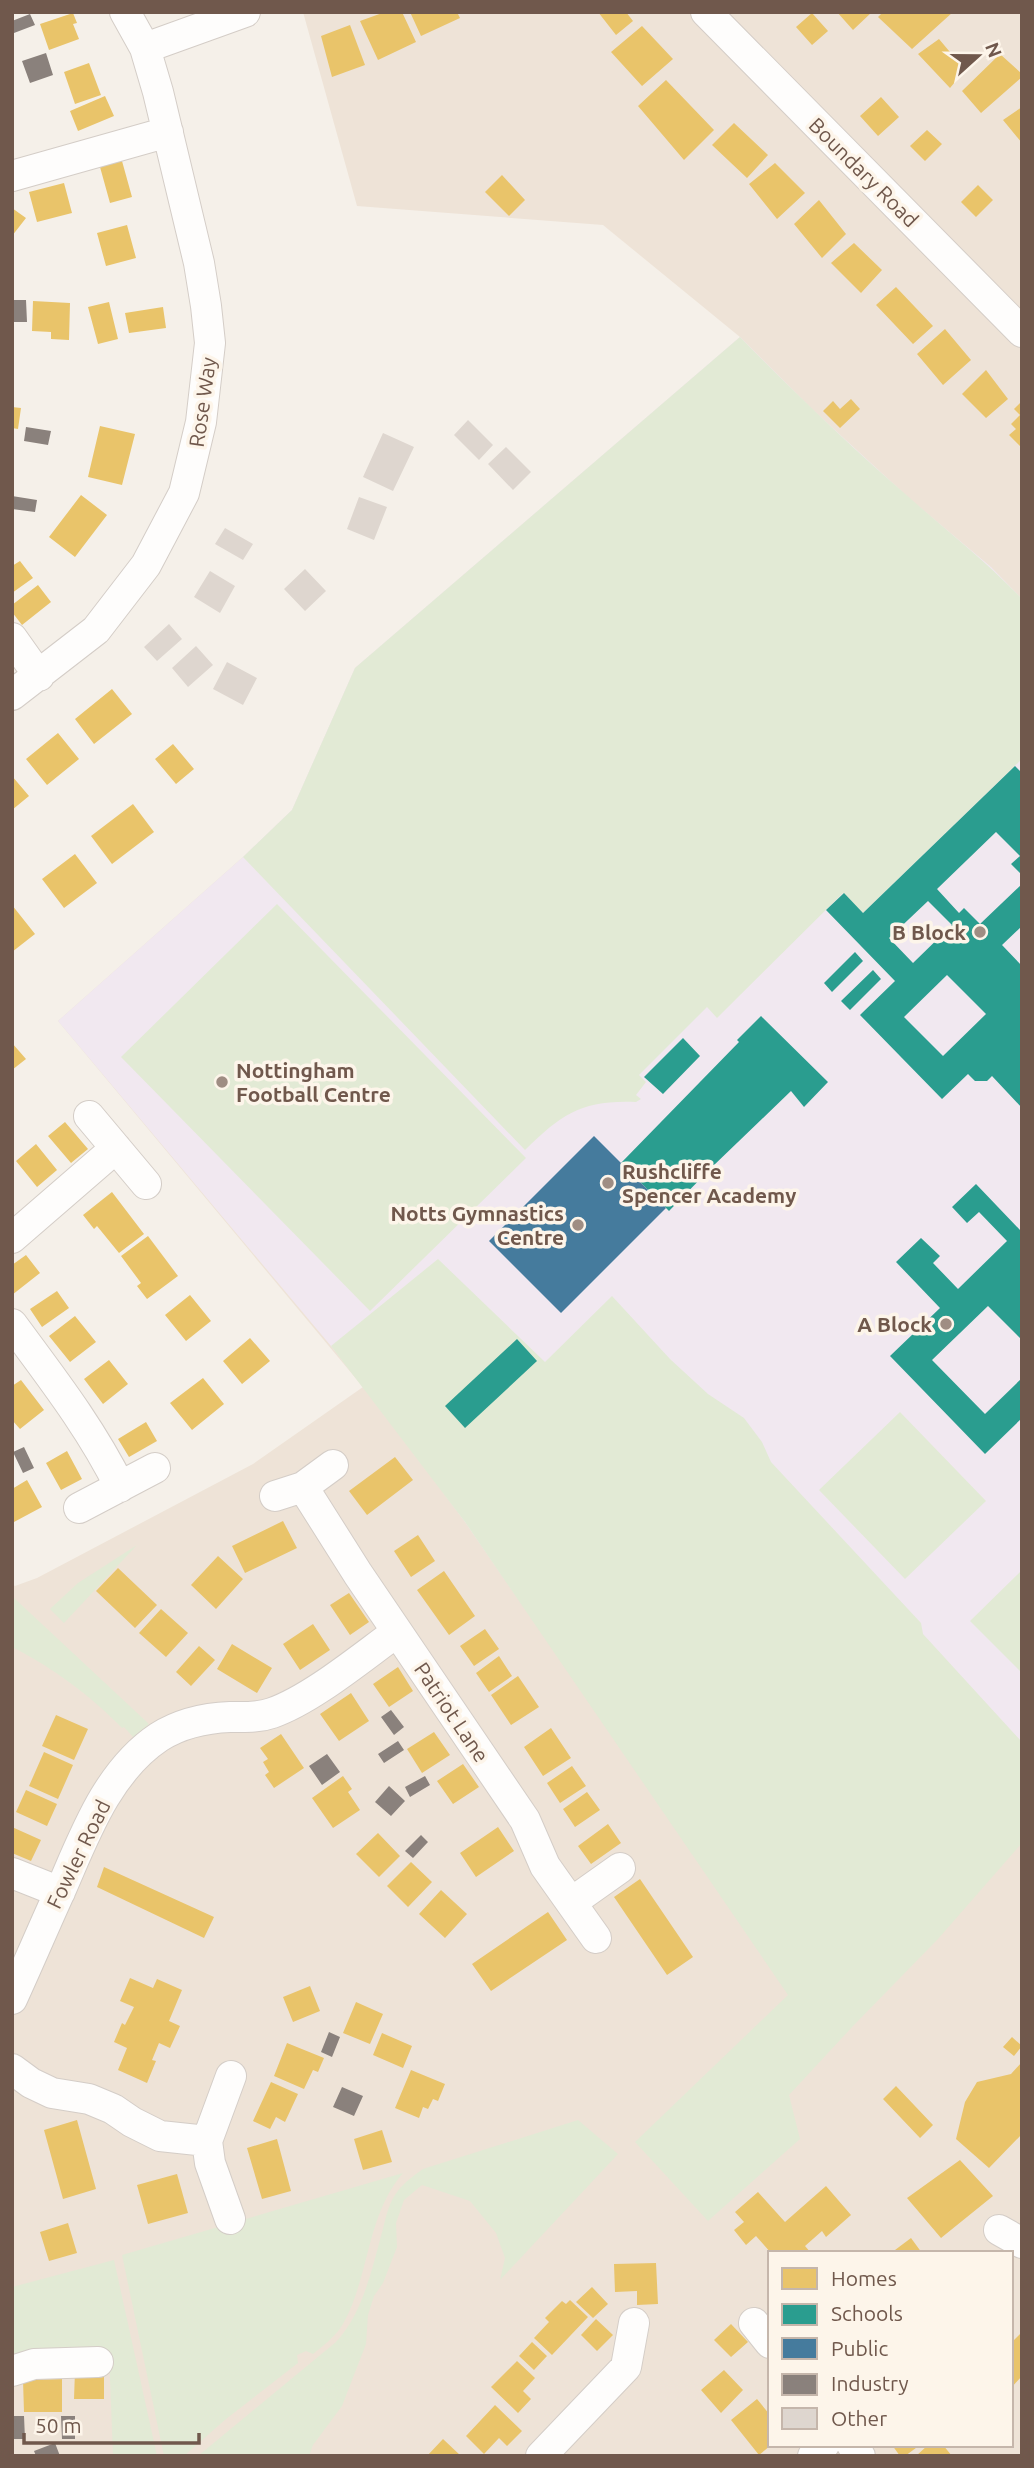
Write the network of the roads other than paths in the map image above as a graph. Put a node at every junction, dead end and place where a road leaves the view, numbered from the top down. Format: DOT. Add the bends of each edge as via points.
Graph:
graph roads {
  1 [pos="125,12"];
  2 [pos="245,12"];
  3 [pos="706,12"];
  4 [pos="145,48"];
  5 [pos="168,132"];
  6 [pos="12,176"];
  7 [pos="1022,332"];
  8 [pos="12,638"];
  9 [pos="39,676"];
  10 [pos="12,695"];
  11 [pos="89,1116"];
  12 [pos="116,1148"];
  13 [pos="146,1184"];
  14 [pos="12,1238"];
  15 [pos="12,1324"];
  16 [pos="332,1465"];
  17 [pos="155,1468"];
  18 [pos="120,1487"];
  19 [pos="79,1508"];
  20 [pos="397,1632"];
  21 [pos="620,1868"];
  22 [pos="12,1872"];
  23 [pos="60,1892"];
  24 [pos="572,1902"];
  25 [pos="596,1938"];
  26 [pos="12,1999"];
  27 [pos="12,2069"];
  28 [pos="231,2076"];
  29 [pos="208,2141"];
  30 [pos="230,2219"];
  31 [pos="634,2323"];
  32 [pos="98,2362"];
  33 [pos="12,2371"];
  34 [pos="541,2456"];
  1 -- 4 [label="street, Rose Way"];
  2 -- 4 [label="street"];
  3 -- 7 [label="street, Boundary Road"];
  4 -- 5 [label="street, Rose Way"];
  5 -- 6 [label="street"];
  5 -- 9 [label="street, Rose Way" via="191,225 210,343 197,444 184,493 145,565 96,630"];
  8 -- 9 [label="street"];
  9 -- 10 [label="street, Rose Way"];
  11 -- 12 [label="street"];
  12 -- 13 [label="street"];
  12 -- 14 [label="street"];
  15 -- 18 [label="street" via="82,1418"];
  16 -- 20 [label="street, Patriot Lane" via="289,1492"];
  17 -- 18 [label="street"];
  18 -- 19 [label="street"];
  20 -- 23 [label="street, Fowler Road" via="301,1700 272,1714 201,1719 158,1738 112,1786"];
  20 -- 24 [label="street, Patriot Lane" via="525,1820 545,1866"];
  21 -- 24 [label="street"];
  22 -- 23 [label="street"];
  23 -- 26 [label="street, Fowler Road"];
  24 -- 25 [label="street, Patriot Lane"];
  27 -- 29 [label="street" via="52,2093 89,2099 160,2136"];
  28 -- 29 [label="street"];
  29 -- 30 [label="street" via="210,2163"];
  31 -- 34 [label="street" via="626,2367"];
  32 -- 33 [label="street" via="34,2364"];
}
